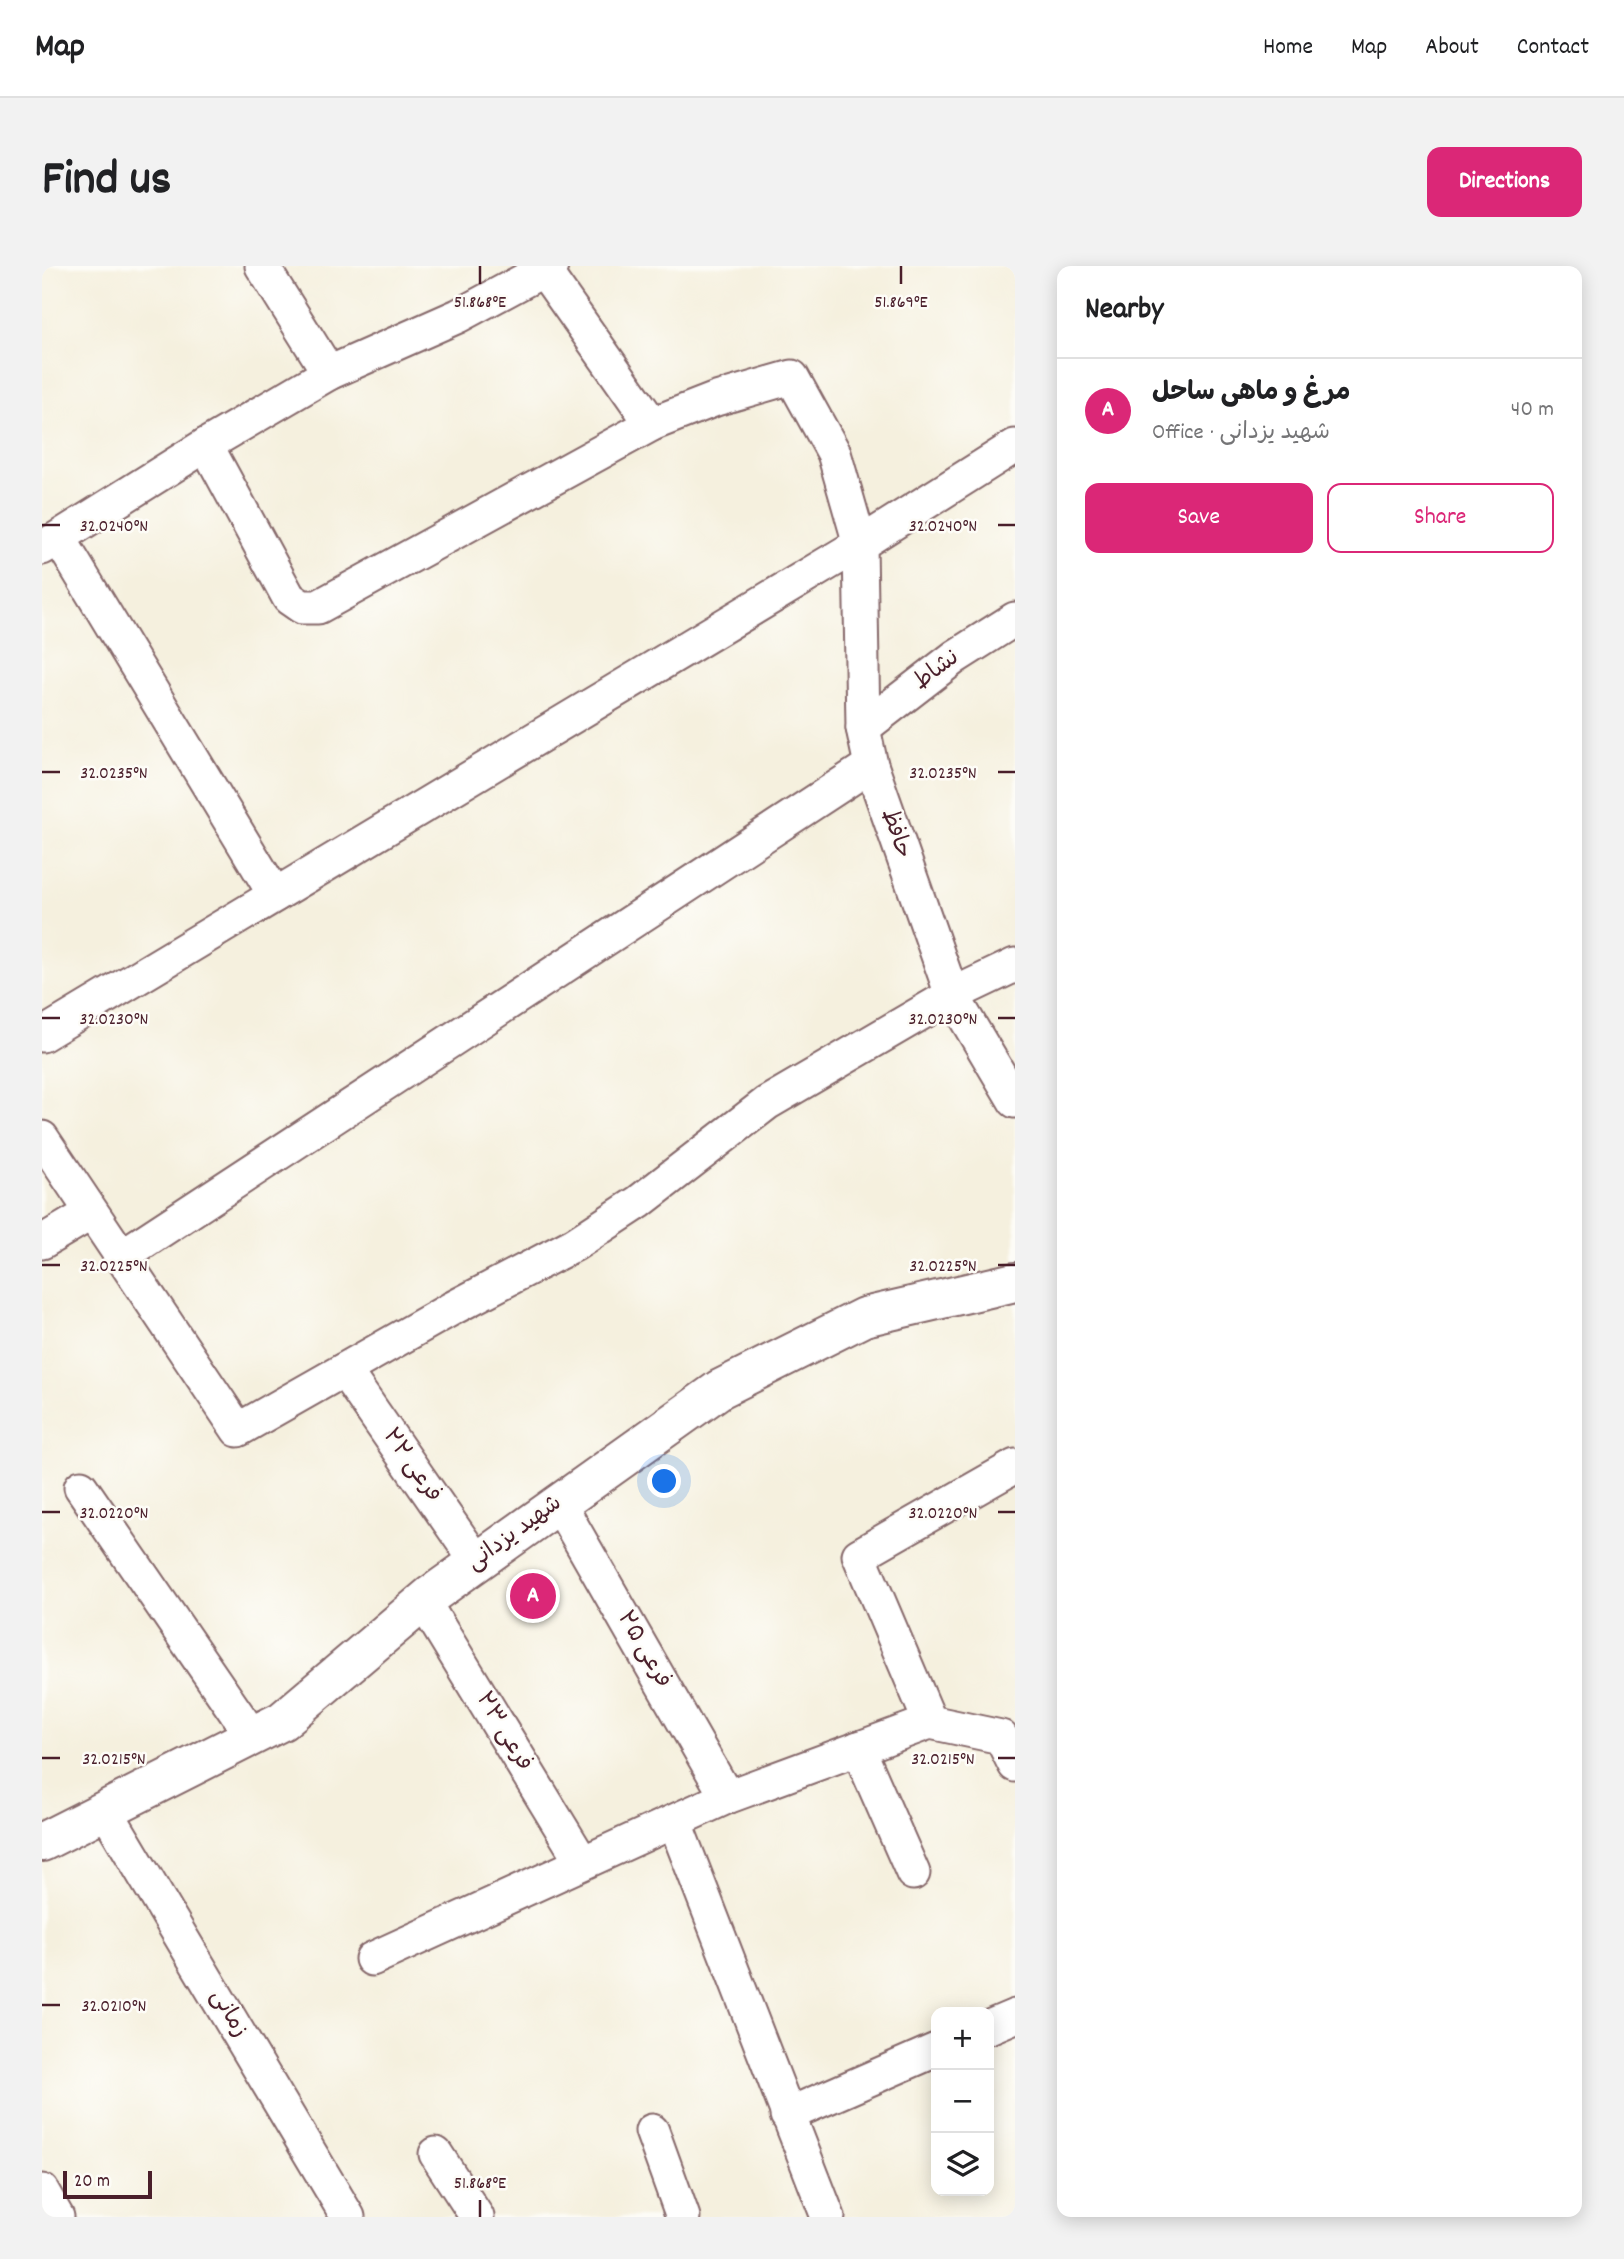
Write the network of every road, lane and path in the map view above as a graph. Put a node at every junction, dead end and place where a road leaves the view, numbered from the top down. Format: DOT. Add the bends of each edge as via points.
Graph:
graph roads {
  1 [pos="262,266"];
  2 [pos="548,269"];
  3 [pos="329,373"];
  4 [pos="652,424"];
  5 [pos="206,444"];
  6 [pos="1015,446"];
  7 [pos="50,543"];
  8 [pos="860,544"];
  9 [pos="1015,619"];
  10 [pos="863,728"];
  11 [pos="871,765"];
  12 [pos="275,895"];
  13 [pos="1015,965"];
  14 [pos="952,995"];
  15 [pos="42,1035"];
  16 [pos="1015,1101"];
  17 [pos="44,1144"];
  18 [pos="91,1213"];
  19 [pos="42,1242"];
  20 [pos="121,1256"];
  21 [pos="1015,1282"];
  22 [pos="344,1370"];
  23 [pos="1015,1466"];
  24 [pos="81,1487"];
  25 [pos="558,1502"];
  26 [pos="477,1562"];
  27 [pos="423,1601"];
  28 [pos="930,1722"];
  29 [pos="252,1736"];
  30 [pos="1010,1744"];
  31 [pos="858,1748"];
  32 [pos="727,1797"];
  33 [pos="106,1811"];
  34 [pos="675,1822"];
  35 [pos="42,1842"];
  36 [pos="582,1862"];
  37 [pos="914,1873"];
  38 [pos="372,1959"];
  39 [pos="1015,2016"];
  40 [pos="994,2025"];
  41 [pos="931,2052"];
  42 [pos="787,2115"];
  43 [pos="652,2131"];
  44 [pos="436,2154"];
  45 [pos="42,2191"];
  46 [pos="57,2217"];
  47 [pos="348,2217"];
  48 [pos="477,2217"];
  49 [pos="683,2217"];
  50 [pos="828,2217"];
  1 -- 3 [label="street"];
  2 -- 3 [label="street" via="458,316"];
  2 -- 4 [label="street"];
  3 -- 5 [label="street"];
  4 -- 5 [label="street" via="318,607 302,607 289,598"];
  4 -- 8 [label="street, حافظ" via="792,377 834,453"];
  5 -- 7 [label="street"];
  6 -- 8 [label="street"];
  7 -- 12 [label="street"];
  8 -- 10 [label="street, حافظ"];
  8 -- 12 [label="street"];
  9 -- 10 [label="street, نشاط" via="955,657"];
  10 -- 11 [label="street, حافظ"];
  11 -- 14 [label="street, حافظ"];
  11 -- 20 [label="street"];
  12 -- 15 [label="street"];
  13 -- 14 [label="street"];
  14 -- 16 [label="street, حافظ"];
  14 -- 22 [label="street" via="767,1103 639,1202 575,1244"];
  17 -- 18 [label="street"];
  18 -- 19 [label="street"];
  18 -- 20 [label="street"];
  20 -- 22 [label="street" via="237,1430"];
  21 -- 25 [label="street, شهید یزدانی" via="864,1317 720,1389"];
  22 -- 26 [label="street, فرعی ۲۲"];
  23 -- 28 [label="street" via="859,1555"];
  24 -- 29 [label="street"];
  25 -- 26 [label="street, شهید یزدانی"];
  25 -- 32 [label="street, فرعی ۲۵"];
  26 -- 27 [label="street, شهید یزدانی"];
  27 -- 29 [label="street, شهید یزدانی" via="282,1721"];
  27 -- 36 [label="street, فرعی ۲۳"];
  28 -- 30 [label="street"];
  28 -- 31 [label="street"];
  29 -- 33 [label="street, شهید یزدانی"];
  31 -- 32 [label="street"];
  31 -- 37 [label="street"];
  32 -- 34 [label="street"];
  33 -- 35 [label="street, شهید یزدانی"];
  33 -- 47 [label="street, زمانی"];
  34 -- 36 [label="street"];
  34 -- 42 [label="street"];
  36 -- 38 [label="street"];
  39 -- 40 [label="street"];
  41 -- 42 [label="street"];
  42 -- 50 [label="street"];
  43 -- 49 [label="street"];
  44 -- 48 [label="street"];
  45 -- 46 [label="street"];
}
